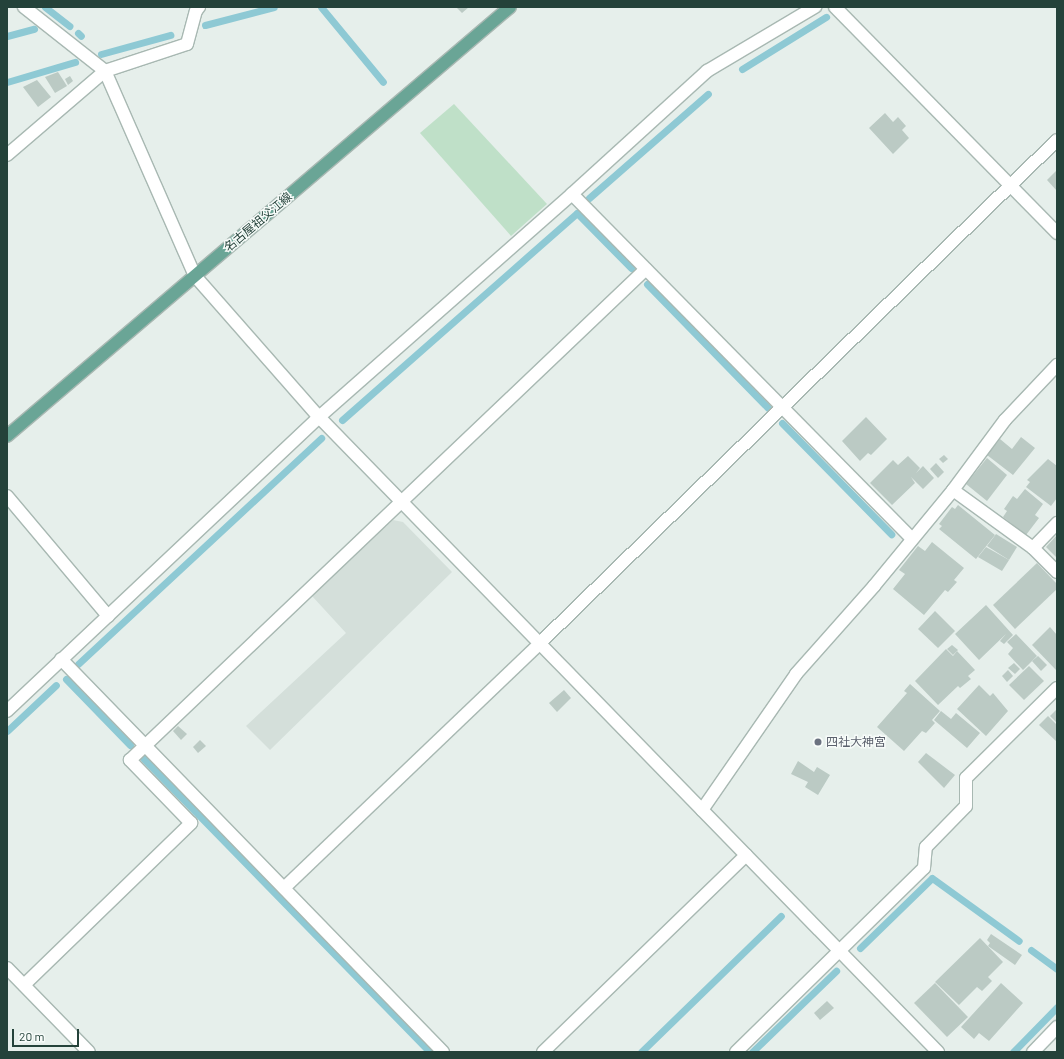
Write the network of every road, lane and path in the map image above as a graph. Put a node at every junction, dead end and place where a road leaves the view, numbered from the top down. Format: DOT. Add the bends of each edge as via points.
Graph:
graph roads {
  1 [pos="24,7"];
  2 [pos="199,7"];
  3 [pos="510,7"];
  4 [pos="815,7"];
  5 [pos="835,7"];
  6 [pos="105,71"];
  7 [pos="1057,140"];
  8 [pos="7,155"];
  9 [pos="1010,186"];
  10 [pos="572,194"];
  11 [pos="1057,232"];
  12 [pos="646,269"];
  13 [pos="195,276"];
  14 [pos="1057,365"];
  15 [pos="783,407"];
  16 [pos="319,417"];
  17 [pos="7,436"];
  18 [pos="953,490"];
  19 [pos="7,496"];
  20 [pos="402,502"];
  21 [pos="1057,523"];
  22 [pos="912,539"];
  23 [pos="1033,548"];
  24 [pos="1057,572"];
  25 [pos="108,616"];
  26 [pos="540,643"];
  27 [pos="61,659"];
  28 [pos="1057,688"];
  29 [pos="7,711"];
  30 [pos="145,746"];
  31 [pos="702,810"];
  32 [pos="746,855"];
  33 [pos="284,888"];
  34 [pos="840,952"];
  35 [pos="7,968"];
  36 [pos="24,985"];
  37 [pos="1057,1027"];
  38 [pos="89,1052"];
  39 [pos="443,1052"];
  40 [pos="543,1052"];
  41 [pos="736,1052"];
  42 [pos="938,1052"];
  43 [pos="1033,1052"];
  1 -- 6 [label="street"];
  2 -- 6 [label="street" via="187,44"];
  3 -- 13 [label="main road, 名古屋祖父江線"];
  4 -- 10 [label="street" via="707,71"];
  5 -- 9 [label="street"];
  6 -- 8 [label="street"];
  6 -- 13 [label="street"];
  7 -- 9 [label="street"];
  9 -- 11 [label="street"];
  9 -- 15 [label="street"];
  10 -- 12 [label="street"];
  10 -- 16 [label="street"];
  12 -- 15 [label="street"];
  12 -- 20 [label="street"];
  13 -- 16 [label="street"];
  13 -- 17 [label="main road, 名古屋祖父江線"];
  14 -- 18 [label="street" via="1005,420"];
  15 -- 22 [label="street"];
  15 -- 26 [label="street"];
  16 -- 20 [label="street"];
  16 -- 25 [label="street"];
  18 -- 22 [label="street"];
  18 -- 23 [label="street"];
  19 -- 25 [label="street"];
  20 -- 26 [label="street"];
  20 -- 30 [label="street"];
  21 -- 23 [label="street"];
  22 -- 31 [label="street" via="796,674"];
  23 -- 24 [label="street"];
  25 -- 27 [label="street"];
  26 -- 31 [label="street"];
  26 -- 33 [label="street"];
  27 -- 29 [label="street"];
  27 -- 30 [label="street"];
  28 -- 34 [label="street" via="966,778 966,806 926,847 924,868"];
  30 -- 33 [label="street"];
  30 -- 36 [label="street" via="130,760 190,823"];
  31 -- 32 [label="street"];
  32 -- 34 [label="street"];
  32 -- 40 [label="street"];
  33 -- 39 [label="street"];
  34 -- 41 [label="street"];
  34 -- 42 [label="street"];
  35 -- 36 [label="street"];
  36 -- 38 [label="street"];
  37 -- 43 [label="street"];
}
